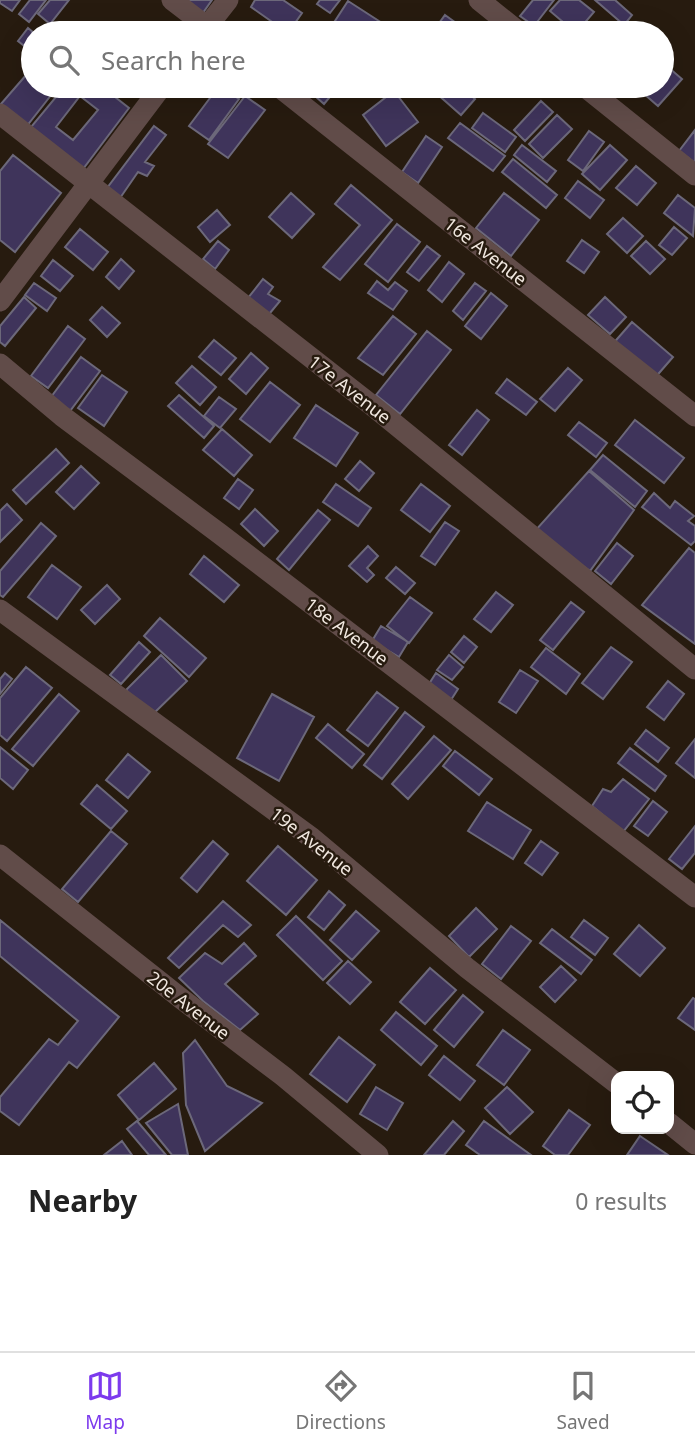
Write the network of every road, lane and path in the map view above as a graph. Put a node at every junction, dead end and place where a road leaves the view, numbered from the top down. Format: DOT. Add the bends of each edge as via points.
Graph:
graph roads {
  1 [pos="172,0"];
  2 [pos="228,0"];
  3 [pos="480,0"];
  4 [pos="196,21"];
  5 [pos="214,21"];
  6 [pos="505,21"];
  7 [pos="153,98"];
  8 [pos="293,98"];
  9 [pos="599,98"];
  10 [pos="0,114"];
  11 [pos="695,175"];
  12 [pos="87,183"];
  13 [pos="0,301"];
  14 [pos="0,364"];
  15 [pos="695,416"];
  16 [pos="0,610"];
  17 [pos="695,669"];
  18 [pos="0,855"];
  19 [pos="695,897"];
  20 [pos="611,1079"];
  21 [pos="674,1128"];
  22 [pos="695,1144"];
  23 [pos="367,1152"];
  1 -- 4 [label="street"];
  2 -- 5 [label="street"];
  3 -- 6 [label="street"];
  7 -- 12 [label="street"];
  8 -- 15 [label="street, 16e Avenue"];
  9 -- 11 [label="street"];
  10 -- 12 [label="street, 17e Avenue"];
  12 -- 13 [label="street"];
  12 -- 17 [label="street, 17e Avenue" via="374,407"];
  14 -- 19 [label="street, 18e Avenue" via="62,416"];
  16 -- 20 [label="street, 19e Avenue" via="312,838 467,968"];
  18 -- 23 [label="street, 20e Avenue"];
  21 -- 22 [label="street"];
}
